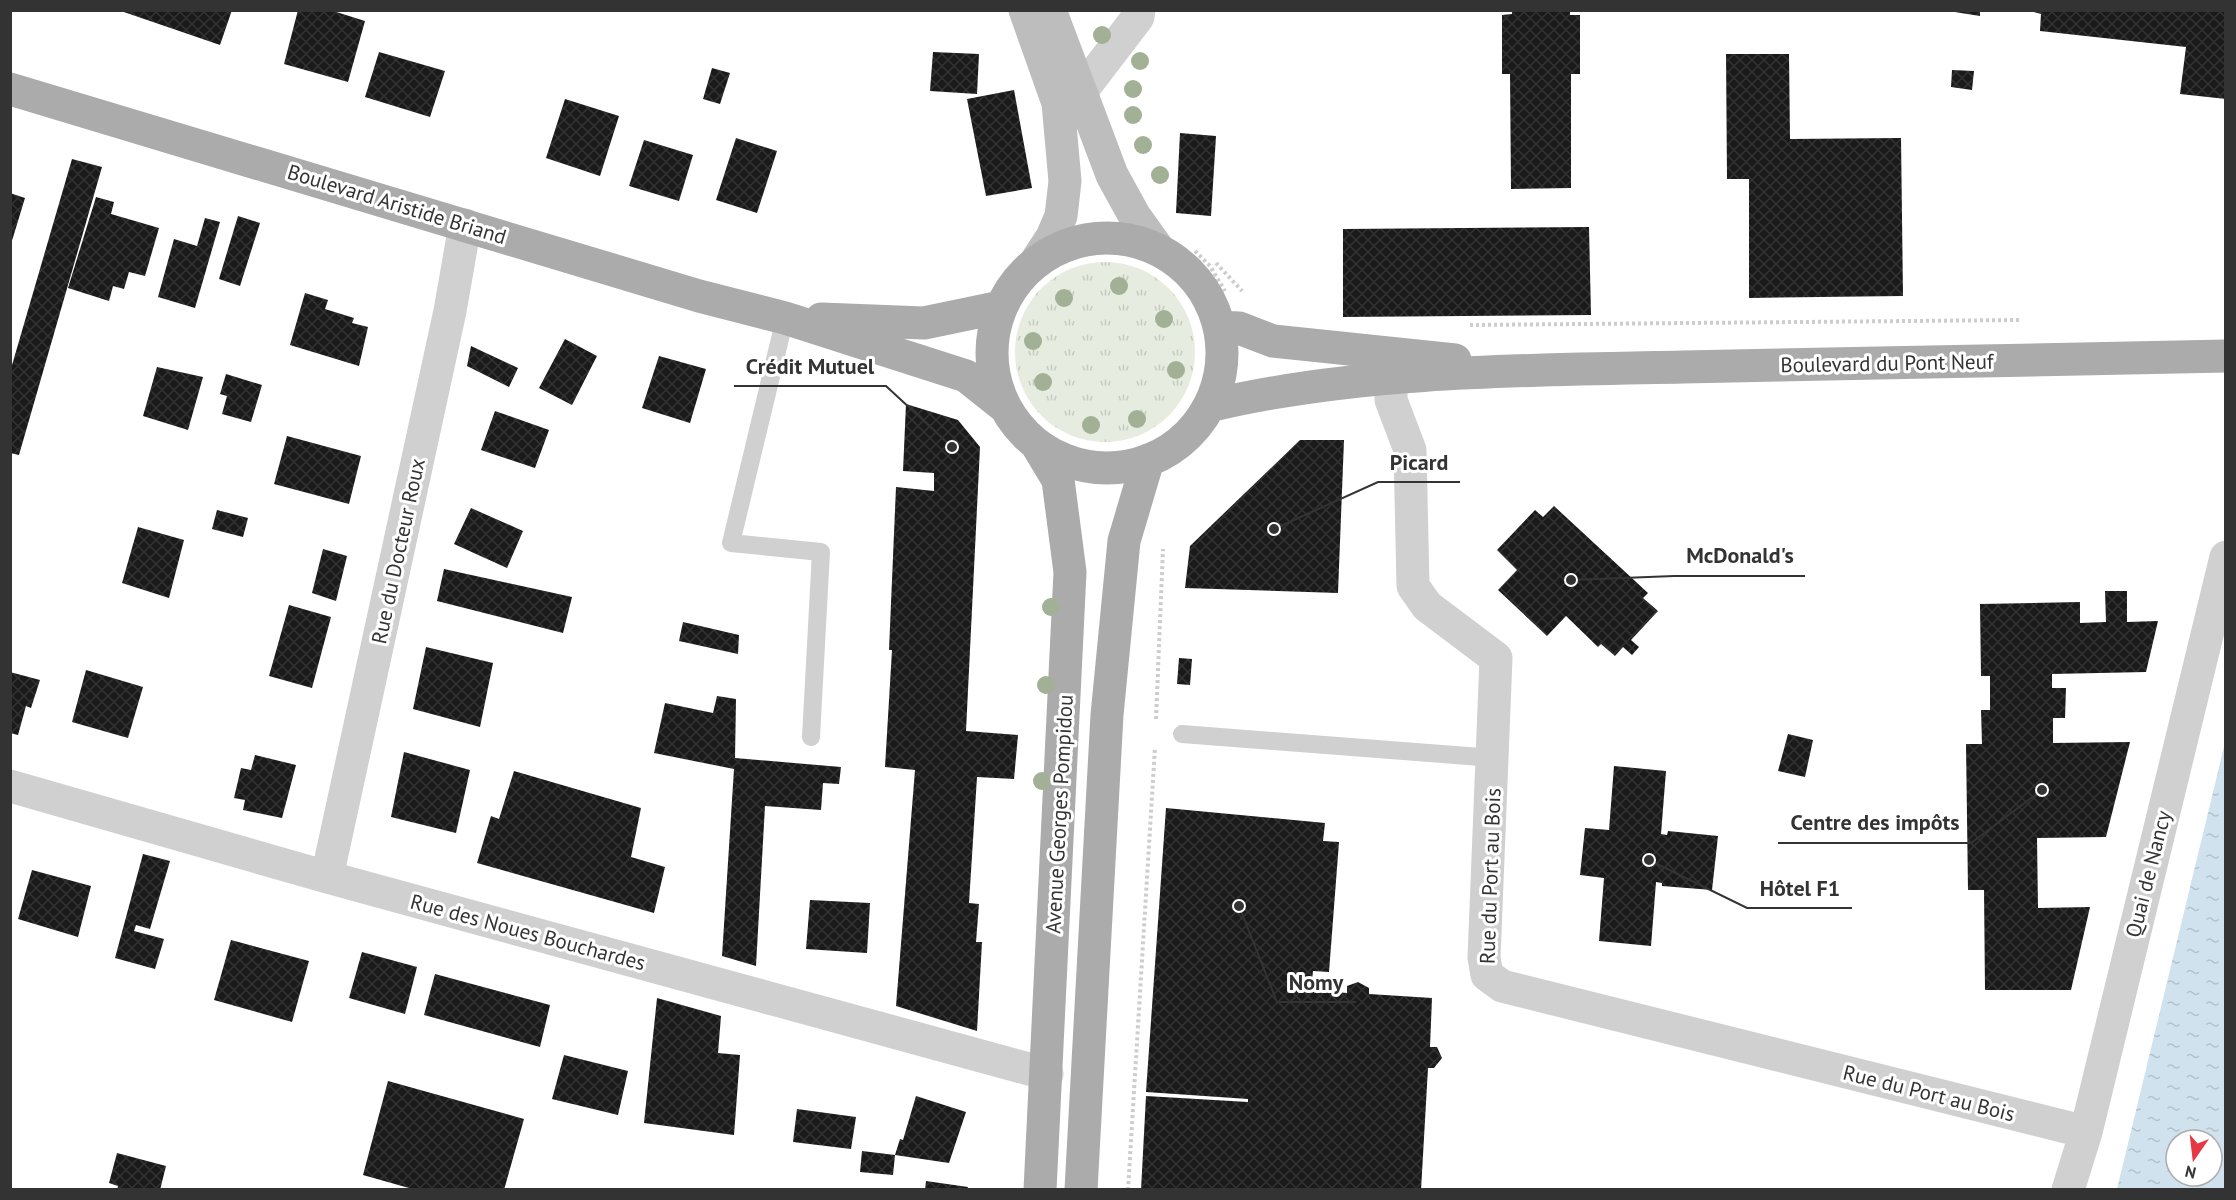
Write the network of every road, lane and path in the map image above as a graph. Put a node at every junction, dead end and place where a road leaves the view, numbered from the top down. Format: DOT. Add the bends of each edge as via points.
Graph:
graph roads {
  1 [pos="1025,10"];
  2 [pos="1050,10"];
  3 [pos="1138,14"];
  4 [pos="10,89"];
  5 [pos="1080,93"];
  6 [pos="465,225"];
  7 [pos="1191,247"];
  8 [pos="1159,250"];
  9 [pos="1035,263"];
  10 [pos="1222,286"];
  11 [pos="1231,293"];
  12 [pos="1001,307"];
  13 [pos="784,318"];
  14 [pos="2022,320"];
  15 [pos="1459,325"];
  16 [pos="1227,327"];
  17 [pos="2226,356"];
  18 [pos="1549,369"];
  19 [pos="1391,379"];
  20 [pos="1005,406"];
  21 [pos="1209,406"];
  22 [pos="1037,445"];
  23 [pos="1148,460"];
  24 [pos="1163,545"];
  25 [pos="2226,557"];
  26 [pos="1156,721"];
  27 [pos="1182,734"];
  28 [pos="811,736"];
  29 [pos="1155,745"];
  30 [pos="1494,758"];
  31 [pos="10,786"];
  32 [pos="327,877"];
  33 [pos="1047,1074"];
  34 [pos="2086,1132"];
  35 [pos="1040,1190"];
  36 [pos="1081,1190"];
  37 [pos="1128,1190"];
  38 [pos="2068,1190"];
  1 -- 9 [label="main road" via="1058,103 1065,181 1061,216"];
  2 -- 5 [label="main road"];
  3 -- 5 [label="street"];
  4 -- 6 [label="main road, Boulevard Aristide Briand"];
  5 -- 8 [label="main road" via="1112,175"];
  6 -- 13 [label="main road, Boulevard Aristide Briand"];
  6 -- 32 [label="street, Rue du Docteur Roux"];
  7 -- 10 [label="path"];
  8 -- 9 [label="main road" via="1134,241 1092,239 1072,243"];
  8 -- 16 [label="main road" via="1188,272"];
  9 -- 12 [label="main road" via="1021,275"];
  10 -- 11 [label="path"];
  10 -- 16 [label="path" via="1234,314"];
  12 -- 13 [label="main road" via="924,323"];
  12 -- 20 [label="main road" via="991,347 997,388"];
  13 -- 20 [label="main road" via="966,376"];
  13 -- 28 [label="lane" via="731,543 821,552"];
  14 -- 15 [label="path"];
  16 -- 18 [label="main road" via="1273,341"];
  16 -- 21 [label="main road" via="1221,367"];
  17 -- 18 [label="main road, Boulevard du Pont Neuf"];
  18 -- 19 [label="main road"];
  19 -- 21 [label="main road" via="1270,392"];
  19 -- 30 [label="street, Rue du Port au Bois" via="1392,400 1410,450 1413,586 1427,606 1496,658"];
  20 -- 22 [label="main road"];
  21 -- 23 [label="main road" via="1184,438"];
  22 -- 23 [label="main road" via="1083,465 1116,467"];
  22 -- 33 [label="main road, Avenue Georges Pompidou" via="1058,480 1070,572"];
  23 -- 36 [label="main road, Avenue Georges Pompidou" via="1124,541 1108,703"];
  24 -- 26 [label="path"];
  25 -- 34 [label="street, Quai de Nancy"];
  27 -- 30 [label="lane"];
  29 -- 37 [label="path"];
  30 -- 34 [label="street, Rue du Port au Bois" via="1484,958 1487,975 1502,986"];
  31 -- 32 [label="street, Rue des Noues Bouchardes"];
  32 -- 33 [label="street, Rue des Noues Bouchardes"];
  33 -- 35 [label="main road, Avenue Georges Pompidou"];
  34 -- 38 [label="street, Quai de Nancy"];
}
